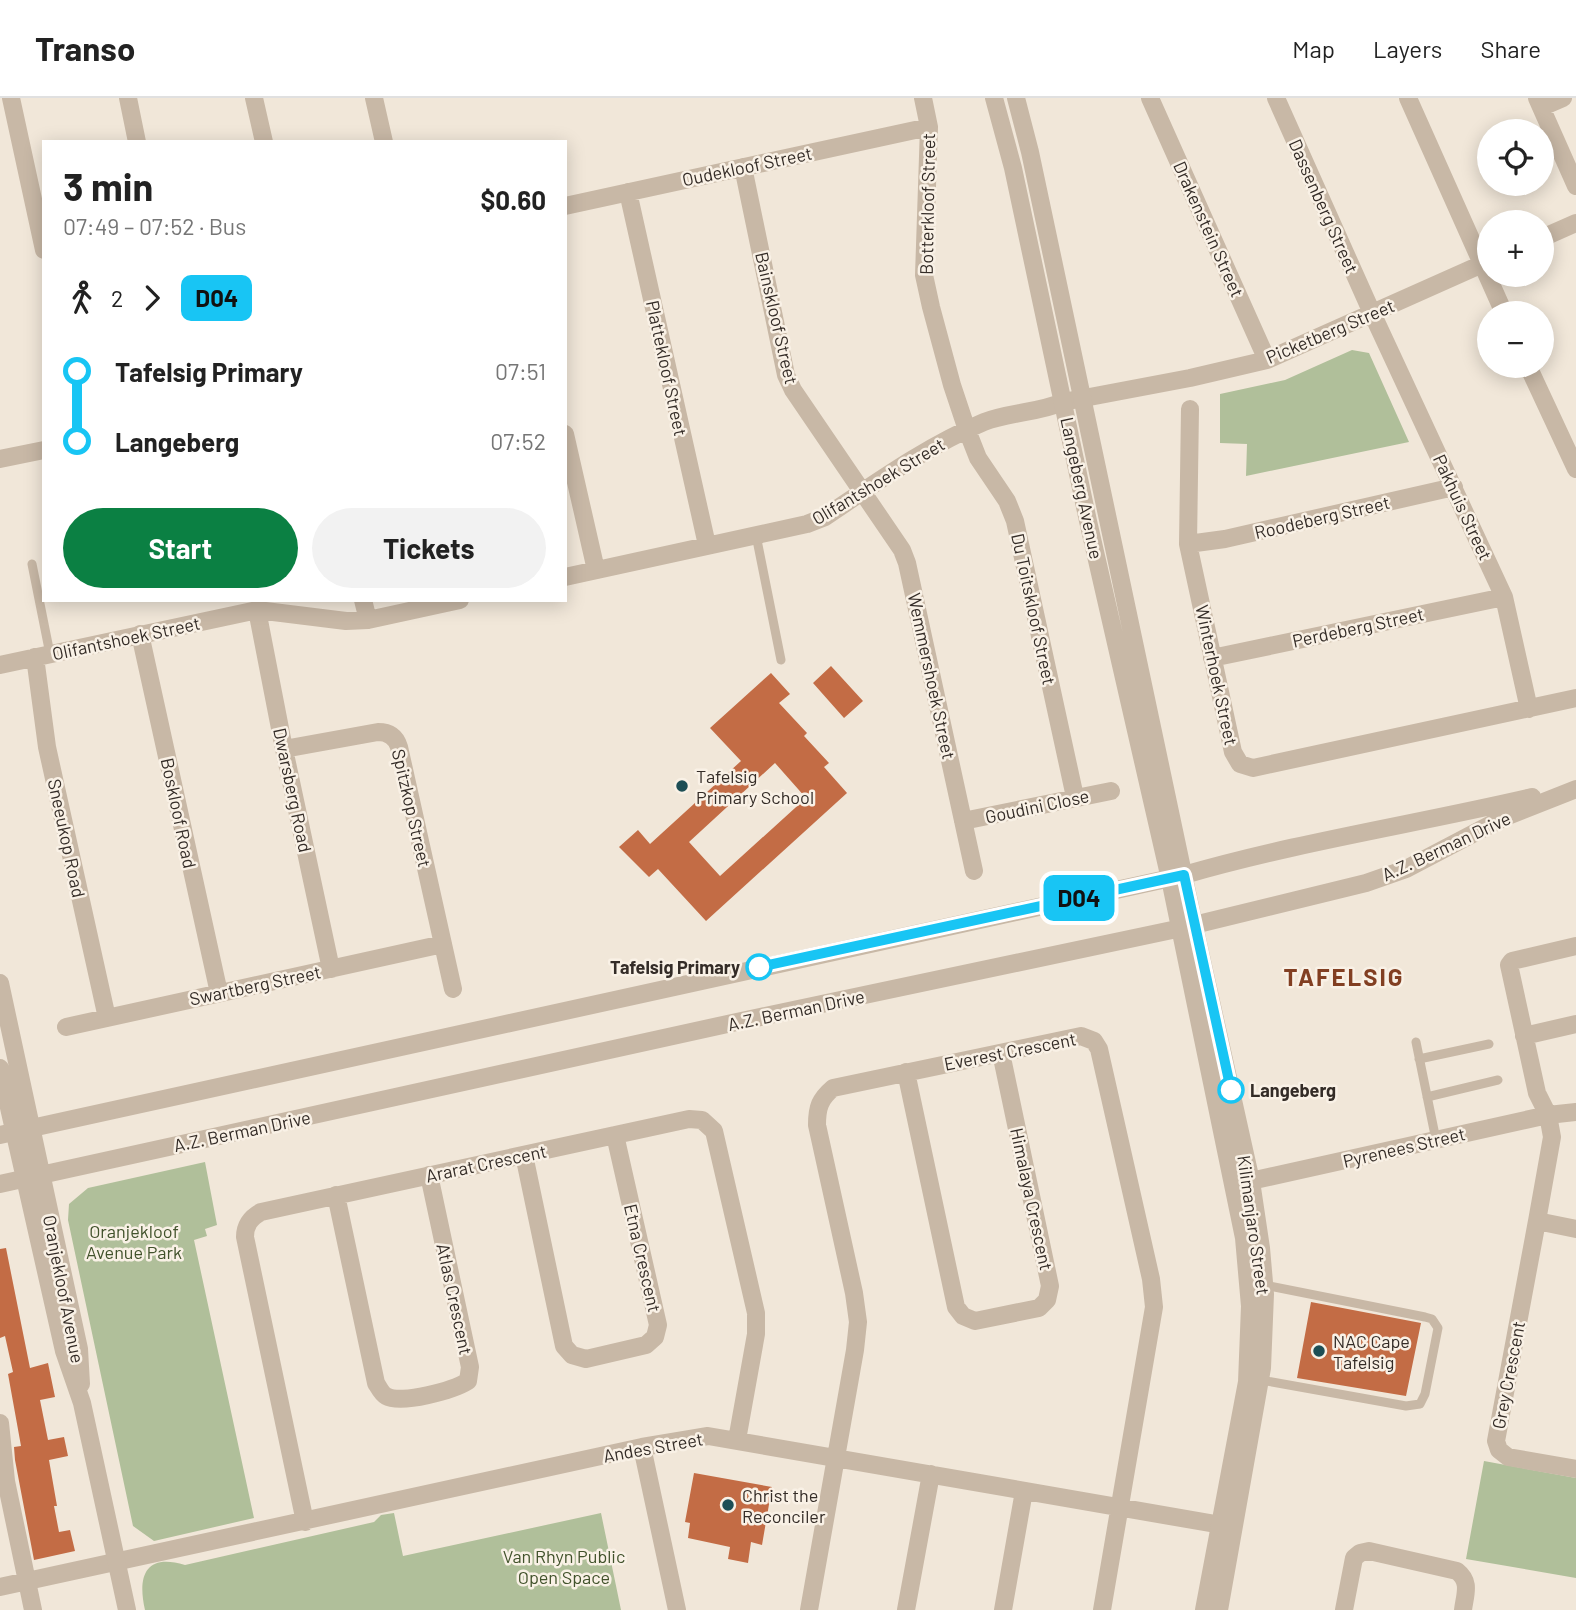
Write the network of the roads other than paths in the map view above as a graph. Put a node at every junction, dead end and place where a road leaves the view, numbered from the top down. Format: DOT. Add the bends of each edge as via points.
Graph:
graph roads {
  1 [pos="11,98"];
  2 [pos="128,98"];
  3 [pos="254,98"];
  4 [pos="374,98"];
  5 [pos="923,98"];
  6 [pos="994,98"];
  7 [pos="1016,98"];
  8 [pos="1150,98"];
  9 [pos="1276,98"];
  10 [pos="1408,98"];
  11 [pos="1563,98"];
  12 [pos="1540,103"];
  13 [pos="929,127"];
  14 [pos="137,140"];
  15 [pos="264,140"];
  16 [pos="384,140"];
  17 [pos="743,167"];
  18 [pos="1576,186"];
  19 [pos="628,191"];
  20 [pos="567,205"];
  21 [pos="1576,223"];
  22 [pos="1554,233"];
  23 [pos="42,241"];
  24 [pos="1477,245"];
  25 [pos="1477,266"];
  26 [pos="1373,313"];
  27 [pos="1267,360"];
  28 [pos="1534,378"];
  29 [pos="1072,401"];
  30 [pos="1190,409"];
  31 [pos="967,430"];
  32 [pos="567,443"];
  33 [pos="42,450"];
  34 [pos="0,459"];
  35 [pos="1576,469"];
  36 [pos="1454,487"];
  37 [pos="862,492"];
  38 [pos="757,535"];
  39 [pos="1188,544"];
  40 [pos="707,545"];
  41 [pos="32,564"];
  42 [pos="596,570"];
  43 [pos="567,577"];
  44 [pos="1504,597"];
  45 [pos="364,602"];
  46 [pos="451,602"];
  47 [pos="257,610"];
  48 [pos="368,620"];
  49 [pos="140,634"];
  50 [pos="42,655"];
  51 [pos="1212,658"];
  52 [pos="781,660"];
  53 [pos="0,665"];
  54 [pos="1576,698"];
  55 [pos="1529,709"];
  56 [pos="284,749"];
  57 [pos="1576,788"];
  58 [pos="1111,791"];
  59 [pos="1075,797"];
  60 [pos="963,821"];
  61 [pos="974,871"];
  62 [pos="1177,877"];
  63 [pos="1187,927"];
  64 [pos="443,944"];
  65 [pos="1576,946"];
  66 [pos="331,969"];
  67 [pos="0,983"];
  68 [pos="453,989"];
  69 [pos="219,993"];
  70 [pos="107,1018"];
  71 [pos="1576,1024"];
  72 [pos="66,1027"];
  73 [pos="1524,1036"];
  74 [pos="1416,1042"];
  75 [pos="1489,1044"];
  76 [pos="1001,1053"];
  77 [pos="1419,1059"];
  78 [pos="0,1068"];
  79 [pos="906,1072"];
  80 [pos="1499,1080"];
  81 [pos="1427,1097"];
  82 [pos="1576,1112"];
  83 [pos="1548,1115"];
  84 [pos="15,1132"];
  85 [pos="615,1135"];
  86 [pos="1436,1140"];
  87 [pos="524,1155"];
  88 [pos="429,1175"];
  89 [pos="33,1177"];
  90 [pos="1242,1183"];
  91 [pos="0,1184"];
  92 [pos="336,1195"];
  93 [pos="1537,1220"];
  94 [pos="1576,1229"];
  95 [pos="1264,1285"];
  96 [pos="1261,1380"];
  97 [pos="0,1423"];
  98 [pos="737,1440"];
  99 [pos="642,1447"];
  100 [pos="836,1458"];
  101 [pos="1576,1469"];
  102 [pos="931,1474"];
  103 [pos="3,1482"];
  104 [pos="1024,1491"];
  105 [pos="1118,1507"];
  106 [pos="305,1522"];
  107 [pos="1227,1526"];
  108 [pos="116,1561"];
  109 [pos="25,1581"];
  110 [pos="0,1587"];
  111 [pos="33,1610"];
  112 [pos="127,1610"];
  113 [pos="677,1610"];
  114 [pos="809,1610"];
  115 [pos="906,1610"];
  116 [pos="1003,1610"];
  117 [pos="1102,1610"];
  118 [pos="1203,1610"];
  119 [pos="1219,1610"];
  120 [pos="1345,1610"];
  121 [pos="1462,1610"];
  1 -- 23 [label="street"];
  2 -- 14 [label="street"];
  3 -- 15 [label="street"];
  4 -- 16 [label="street"];
  5 -- 13 [label="street, Botterkloof Street"];
  6 -- 29 [label="street, Langeberg Avenue"];
  7 -- 29 [label="street, Langeberg Avenue" via="1030,152"];
  8 -- 27 [label="street, Drakenstein Street"];
  9 -- 26 [label="street, Dassenberg Street"];
  10 -- 24 [label="street"];
  11 -- 12 [label="street"];
  12 -- 18 [label="street"];
  13 -- 17 [label="street, Oudekloof Street"];
  13 -- 31 [label="street, Botterkloof Street" via="924,275"];
  17 -- 19 [label="street, Oudekloof Street"];
  17 -- 37 [label="street, Bainskloof Street" via="786,375"];
  19 -- 20 [label="street, Oudekloof Street"];
  19 -- 40 [label="street, Plattekloof Street"];
  21 -- 22 [label="street"];
  25 -- 26 [label="street, Picketberg Street"];
  26 -- 27 [label="street, Picketberg Street"];
  26 -- 36 [label="street, Pakhuis Street"];
  27 -- 29 [label="street, Picketberg Street"];
  28 -- 35 [label="street"];
  29 -- 31 [label="street, Olifantshoek Street"];
  29 -- 62 [label="street, Langeberg Avenue"];
  30 -- 39 [label="street, Winterhoek Street"];
  31 -- 37 [label="street, Olifantshoek Street"];
  31 -- 59 [label="street, Du Toitskloof Street" via="1015,521"];
  32 -- 42 [label="street"];
  33 -- 34 [label="street"];
  36 -- 39 [label="street, Roodeberg Street"];
  36 -- 44 [label="street, Pakhuis Street"];
  37 -- 38 [label="street, Olifantshoek Street" via="825,517"];
  37 -- 60 [label="street, Wemmershoek Street" via="907,563"];
  38 -- 40 [label="street, Olifantshoek Street"];
  38 -- 52 [label="lane"];
  39 -- 51 [label="street, Winterhoek Street"];
  40 -- 42 [label="street, Olifantshoek Street"];
  41 -- 50 [label="lane"];
  42 -- 43 [label="street, Olifantshoek Street"];
  44 -- 51 [label="street, Perdeberg Street"];
  44 -- 55 [label="street, Pakhuis Street"];
  45 -- 48 [label="street"];
  46 -- 48 [label="street, Olifantshoek Street"];
  47 -- 48 [label="street, Olifantshoek Street"];
  47 -- 49 [label="street, Olifantshoek Street"];
  47 -- 56 [label="street, Dwarsberg Road"];
  49 -- 50 [label="street, Olifantshoek Street"];
  49 -- 69 [label="street, Boskloof Road"];
  50 -- 53 [label="street, Olifantshoek Street"];
  50 -- 70 [label="street, Sneeukop Road" via="47,747"];
  51 -- 55 [label="street, Winterhoek Street" via="1233,752 1240,764 1253,768"];
  54 -- 55 [label="street, Winterhoek Street"];
  56 -- 64 [label="street, Spitzkop Street" via="378,732 395,739"];
  56 -- 66 [label="street, Dwarsberg Road"];
  57 -- 62 [label="street, A.Z. Berman Drive" via="1314,842"];
  57 -- 63 [label="street, A.Z. Berman Drive" via="1503,818 1406,869"];
  58 -- 59 [label="street, Goudini Close"];
  59 -- 60 [label="street, Goudini Close"];
  60 -- 61 [label="street, Wemmershoek Street"];
  62 -- 63 [label="street, Langeberg Avenue"];
  62 -- 84 [label="street, A.Z. Berman Drive"];
  63 -- 89 [label="street, A.Z. Berman Drive"];
  63 -- 90 [label="street, Kilimanjaro Street"];
  64 -- 66 [label="street, Swartberg Street"];
  64 -- 68 [label="street, Spitzkop Street"];
  65 -- 73 [label="street, Grey Crescent" via="1509,965"];
  66 -- 69 [label="street, Swartberg Street"];
  67 -- 84 [label="street"];
  69 -- 70 [label="street, Swartberg Street"];
  70 -- 72 [label="street, Swartberg Street"];
  71 -- 73 [label="street"];
  73 -- 83 [label="street, Grey Crescent" via="1537,1093"];
  74 -- 77 [label="lane"];
  75 -- 77 [label="lane"];
  76 -- 79 [label="street, Everest Crescent"];
  76 -- 79 [label="street, Himalaya Crescent" via="1050,1286 1047,1300 1039,1308 975,1321 956,1307"];
  76 -- 105 [label="street, Everest Crescent" via="1081,1036 1094,1041 1099,1049 1154,1307"];
  77 -- 81 [label="lane"];
  78 -- 84 [label="street"];
  79 -- 100 [label="street, Everest Crescent" via="833,1088 821,1099 817,1112 858,1322"];
  80 -- 81 [label="lane"];
  81 -- 86 [label="lane"];
  82 -- 83 [label="street, Pyrenees Street"];
  83 -- 86 [label="street, Pyrenees Street"];
  83 -- 93 [label="street, Grey Crescent" via="1552,1137"];
  84 -- 89 [label="street, Oranjekloof Avenue"];
  85 -- 87 [label="street, Ararat Crescent"];
  85 -- 87 [label="street, Etna Crescent" via="658,1325 655,1337 646,1345 586,1359 572,1355 564,1346"];
  85 -- 98 [label="street, Ararat Crescent" via="695,1118 714,1130 756,1313"];
  86 -- 90 [label="street, Pyrenees Street"];
  87 -- 88 [label="street, Ararat Crescent"];
  88 -- 92 [label="street, Ararat Crescent"];
  88 -- 92 [label="street, Atlas Crescent" via="470,1367 468,1381 455,1389 396,1400 384,1395 376,1383"];
  89 -- 91 [label="street, A.Z. Berman Drive"];
  89 -- 108 [label="street, Oranjekloof Avenue" via="64,1351 82,1403"];
  90 -- 95 [label="street, Kilimanjaro Street"];
  90 -- 107 [label="street, Kilimanjaro Street" via="1250,1344"];
  92 -- 106 [label="street, Ararat Crescent" via="261,1212 245,1229"];
  93 -- 94 [label="street"];
  93 -- 101 [label="street, Grey Crescent" via="1496,1440 1508,1457"];
  95 -- 96 [label="street, Kilimanjaro Street"];
  95 -- 96 [label="lane" via="1425,1317 1438,1328 1420,1404 1406,1406"];
  96 -- 107 [label="street, Kilimanjaro Street"];
  97 -- 103 [label="street"];
  98 -- 99 [label="street, Andes Street" via="692,1437"];
  98 -- 100 [label="street, Andes Street"];
  99 -- 106 [label="street, Andes Street"];
  99 -- 113 [label="street"];
  100 -- 102 [label="street, Andes Street"];
  100 -- 114 [label="street, Everest Crescent"];
  102 -- 104 [label="street, Andes Street"];
  102 -- 115 [label="street"];
  103 -- 109 [label="street"];
  104 -- 105 [label="street, Andes Street"];
  104 -- 116 [label="street"];
  105 -- 107 [label="street, Andes Street"];
  105 -- 117 [label="street, Everest Crescent"];
  106 -- 108 [label="street, Andes Street"];
  107 -- 118 [label="street, Kilimanjaro Street"];
  107 -- 119 [label="street, Kilimanjaro Street"];
  108 -- 109 [label="street, Andes Street"];
  108 -- 112 [label="street, Oranjekloof Avenue"];
  109 -- 110 [label="street, Andes Street"];
  109 -- 111 [label="street"];
  120 -- 121 [label="street" via="1354,1558 1369,1551 1457,1570 1467,1585"];
}
